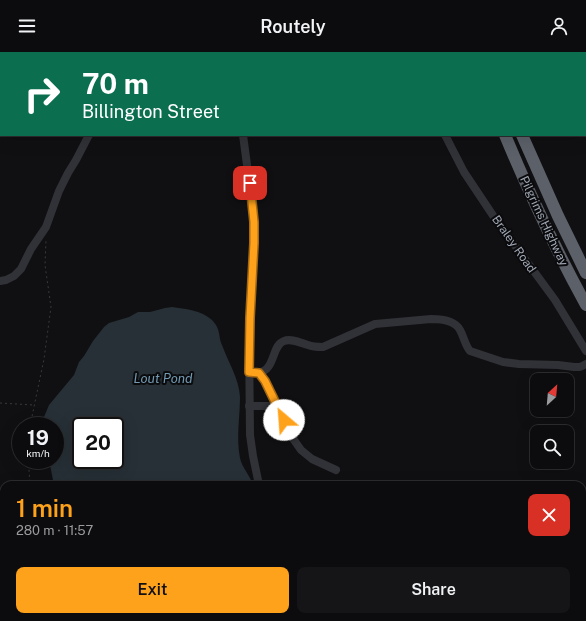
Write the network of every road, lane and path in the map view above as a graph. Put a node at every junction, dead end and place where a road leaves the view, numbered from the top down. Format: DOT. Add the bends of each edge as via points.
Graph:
graph roads {
  1 [pos="88,136"];
  2 [pos="243,136"];
  3 [pos="446,136"];
  4 [pos="505,136"];
  5 [pos="522,136"];
  6 [pos="46,227"];
  7 [pos="586,273"];
  8 [pos="0,281"];
  9 [pos="586,305"];
  10 [pos="586,351"];
  11 [pos="586,364"];
  12 [pos="249,372"];
  13 [pos="259,373"];
  14 [pos="0,403"];
  15 [pos="33,406"];
  16 [pos="249,406"];
  17 [pos="277,406"];
  18 [pos="31,417"];
  19 [pos="29,469"];
  20 [pos="336,470"];
  21 [pos="30,481"];
  22 [pos="259,481"];
  1 -- 6 [label="street" via="59,191"];
  2 -- 12 [label="street" via="254,222"];
  3 -- 10 [label="street, Braley Road" via="464,172 555,300"];
  4 -- 9 [label="highway, Pilgrims Highway" via="545,225"];
  5 -- 7 [label="highway, Pilgrims Highway"];
  6 -- 8 [label="street" via="20,269 14,276"];
  6 -- 15 [label="path" via="45,265 51,307 44,360"];
  11 -- 13 [label="street" via="574,367 503,362 470,351 458,326 453,323 431,319 375,324 323,347 289,340 282,341 265,371"];
  12 -- 13 [label="street"];
  12 -- 16 [label="street"];
  13 -- 17 [label="street"];
  14 -- 15 [label="path"];
  15 -- 18 [label="path"];
  16 -- 17 [label="street"];
  16 -- 22 [label="street" via="250,443"];
  17 -- 20 [label="street" via="301,450 312,459"];
  19 -- 21 [label="path"];
}
